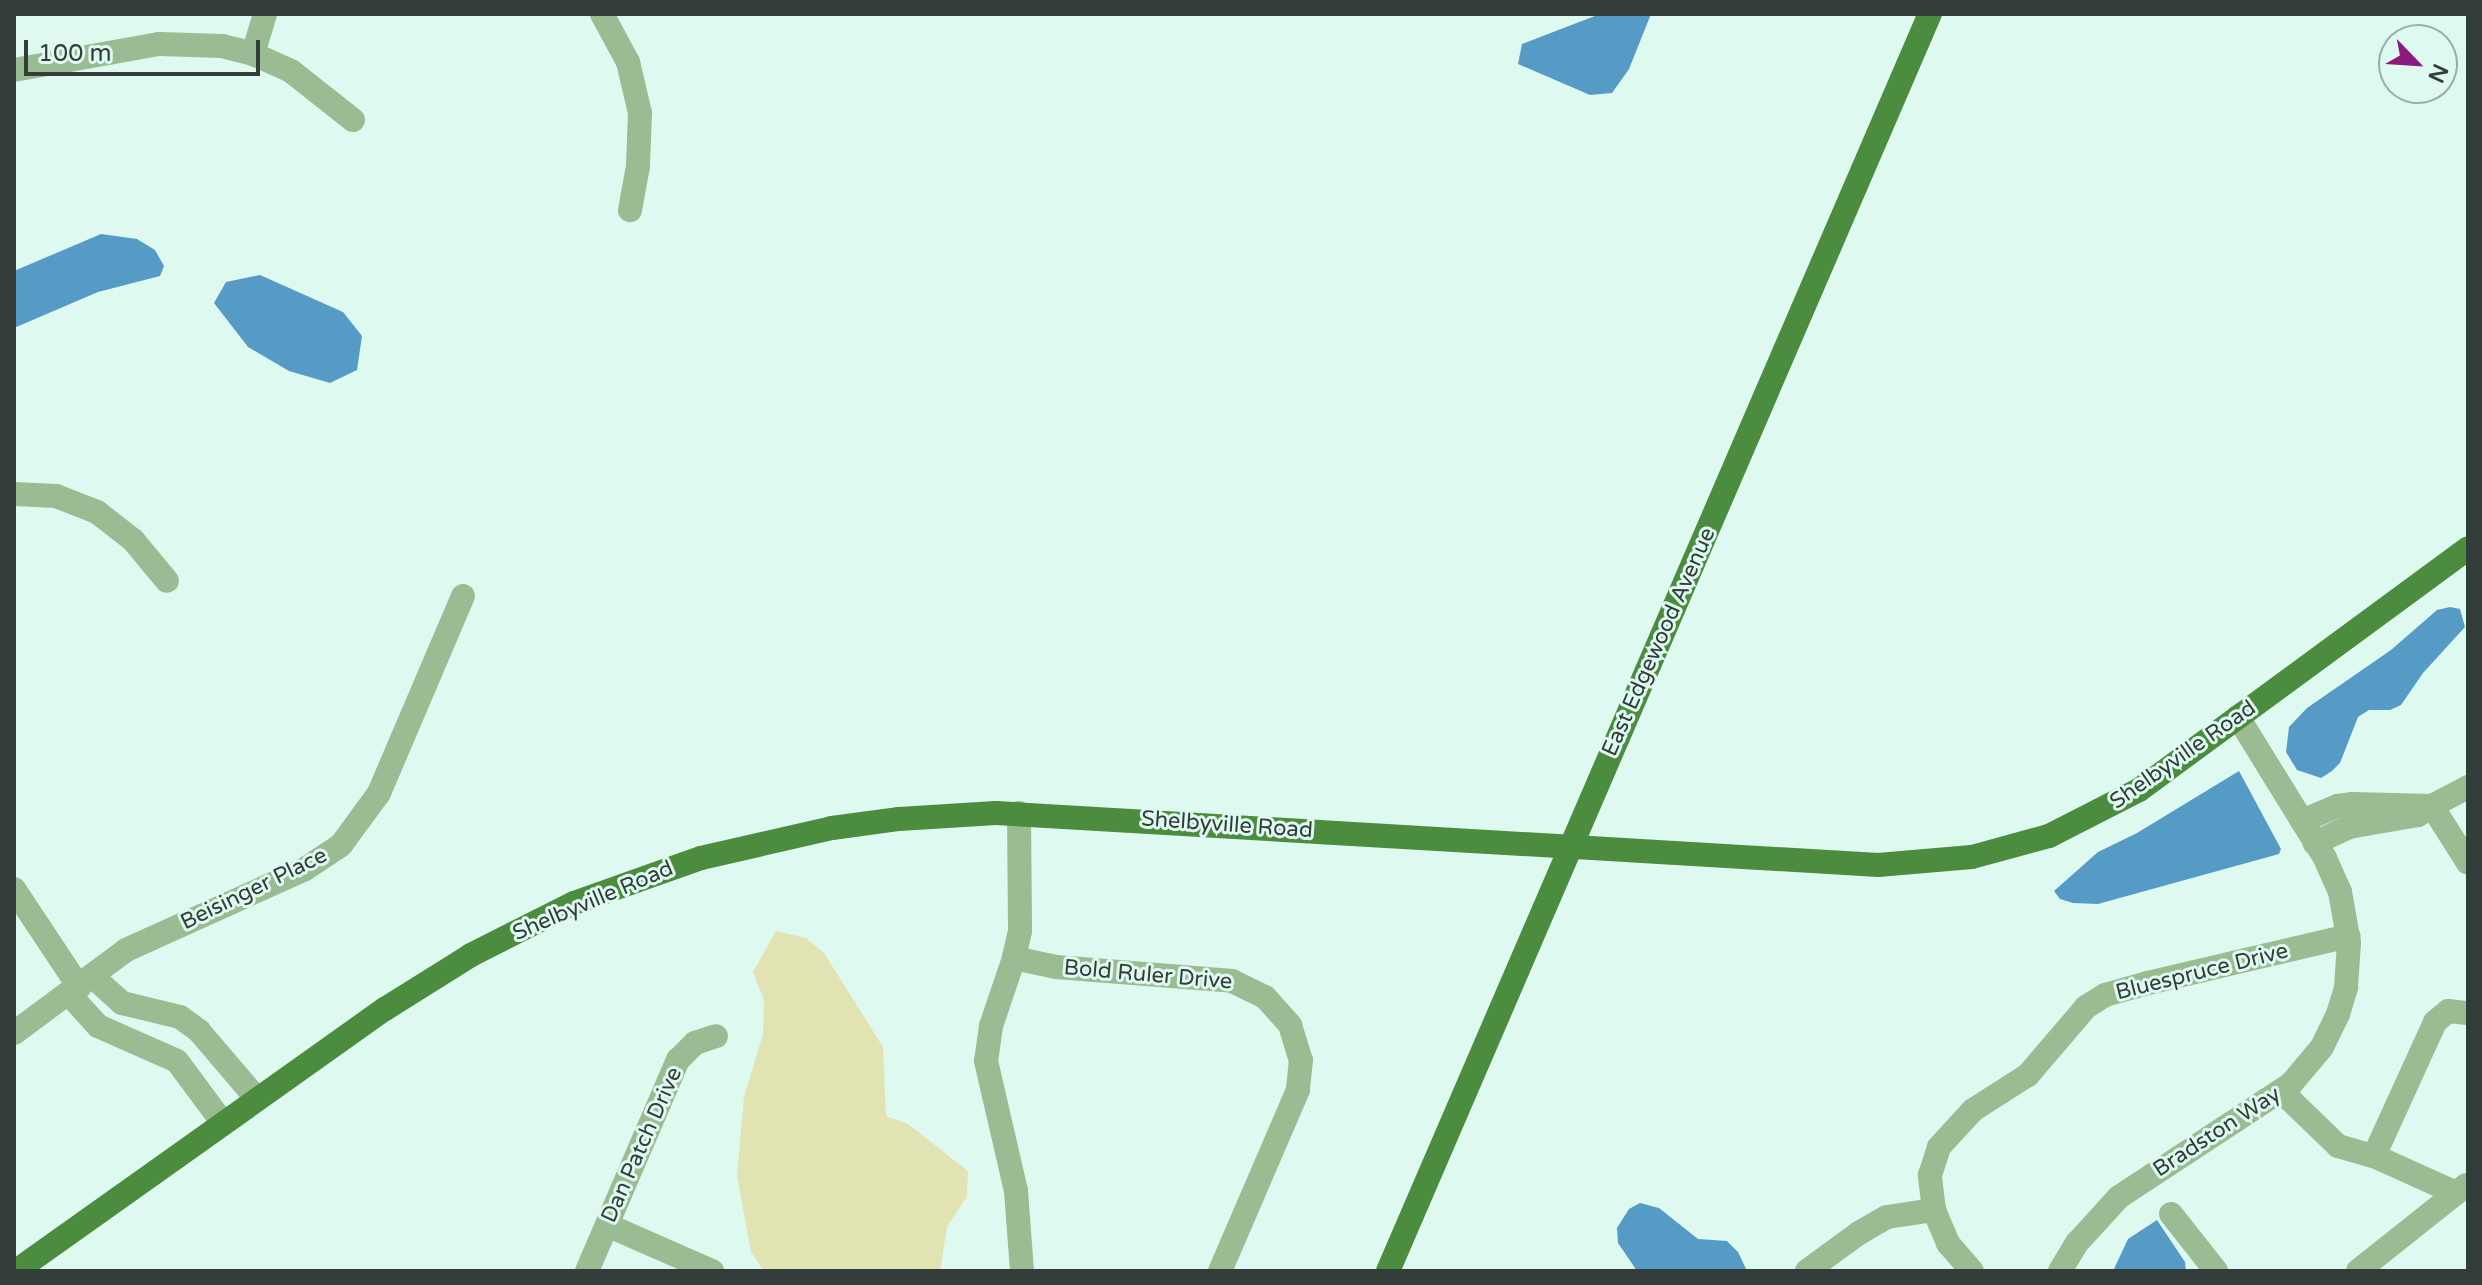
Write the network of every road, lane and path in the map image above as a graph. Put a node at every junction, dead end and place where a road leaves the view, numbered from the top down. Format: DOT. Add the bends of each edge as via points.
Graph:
graph roads {
  1 [pos="265,14"];
  2 [pos="602,14"];
  3 [pos="1930,14"];
  4 [pos="253,54"];
  5 [pos="14,70"];
  6 [pos="353,120"];
  7 [pos="630,210"];
  8 [pos="14,494"];
  9 [pos="2468,548"];
  10 [pos="167,581"];
  11 [pos="463,596"];
  12 [pos="2238,717"];
  13 [pos="2468,787"];
  14 [pos="2432,806"];
  15 [pos="1019,813"];
  16 [pos="2302,821"];
  17 [pos="2315,843"];
  18 [pos="1570,846"];
  19 [pos="2468,863"];
  20 [pos="14,889"];
  21 [pos="2349,936"];
  22 [pos="1014,958"];
  23 [pos="80,986"];
  24 [pos="2468,1013"];
  25 [pos="14,1033"];
  26 [pos="716,1036"];
  27 [pos="2282,1092"];
  28 [pos="257,1099"];
  29 [pos="223,1123"];
  30 [pos="2374,1156"];
  31 [pos="2462,1188"];
  32 [pos="1934,1210"];
  33 [pos="2171,1214"];
  34 [pos="607,1225"];
  35 [pos="16,1271"];
  36 [pos="587,1271"];
  37 [pos="712,1271"];
  38 [pos="1022,1271"];
  39 [pos="1220,1271"];
  40 [pos="1388,1271"];
  41 [pos="1807,1271"];
  42 [pos="1972,1271"];
  43 [pos="2060,1271"];
  44 [pos="2216,1271"];
  45 [pos="2358,1271"];
  1 -- 4 [label="street"];
  2 -- 7 [label="street" via="628,62 640,113"];
  3 -- 18 [label="main road, East Edgewood Avenue"];
  4 -- 5 [label="street" via="176,43"];
  4 -- 6 [label="street" via="298,75"];
  8 -- 10 [label="street" via="56,496 97,512 133,540"];
  9 -- 12 [label="main road, Shelbyville Road"];
  11 -- 23 [label="street, Beisinger Place" via="379,793 341,845 305,869 126,950"];
  12 -- 16 [label="street, Bradston Way"];
  12 -- 18 [label="main road, Shelbyville Road" via="2101,812 1994,853 1886,866"];
  13 -- 14 [label="street"];
  14 -- 16 [label="street" via="2352,804"];
  14 -- 17 [label="street" via="2418,815 2349,827"];
  14 -- 19 [label="street"];
  15 -- 18 [label="main road, Shelbyville Road"];
  15 -- 22 [label="street" via="1020,931"];
  15 -- 28 [label="main road, Shelbyville Road" via="944,815 823,830 637,879 566,907 471,955"];
  16 -- 17 [label="street, Bradston Way"];
  17 -- 21 [label="street, Bradston Way" via="2335,878"];
  18 -- 40 [label="main road, East Edgewood Avenue"];
  20 -- 23 [label="street"];
  21 -- 27 [label="street, Bradston Way" via="2346,987 2338,1014 2322,1047"];
  21 -- 32 [label="street, Bluespruce Drive" via="2148,983 2105,995 2086,1007 2028,1075 1973,1110 1939,1147 1930,1175"];
  22 -- 38 [label="street" via="991,1026 986,1061 1016,1191"];
  22 -- 39 [label="street, Bold Ruler Drive" via="1056,967 1232,981 1265,997 1290,1025 1301,1060 1298,1090"];
  23 -- 25 [label="street, Beisinger Place"];
  23 -- 28 [label="street" via="180,1017 199,1031"];
  23 -- 29 [label="street" via="98,1026 177,1061"];
  24 -- 30 [label="street" via="2448,1011 2435,1022"];
  26 -- 34 [label="street, Dan Patch Drive" via="695,1043 678,1060"];
  27 -- 30 [label="street" via="2338,1146"];
  27 -- 43 [label="street, Bradston Way" via="2119,1197 2087,1230"];
  28 -- 29 [label="main road, Shelbyville Road"];
  29 -- 35 [label="main road, Shelbyville Road"];
  30 -- 31 [label="street"];
  31 -- 45 [label="street"];
  32 -- 41 [label="street" via="1887,1217"];
  32 -- 42 [label="street, Bluespruce Drive" via="1948,1243"];
  33 -- 44 [label="street"];
  34 -- 36 [label="street, Dan Patch Drive"];
  34 -- 37 [label="street"];
}
